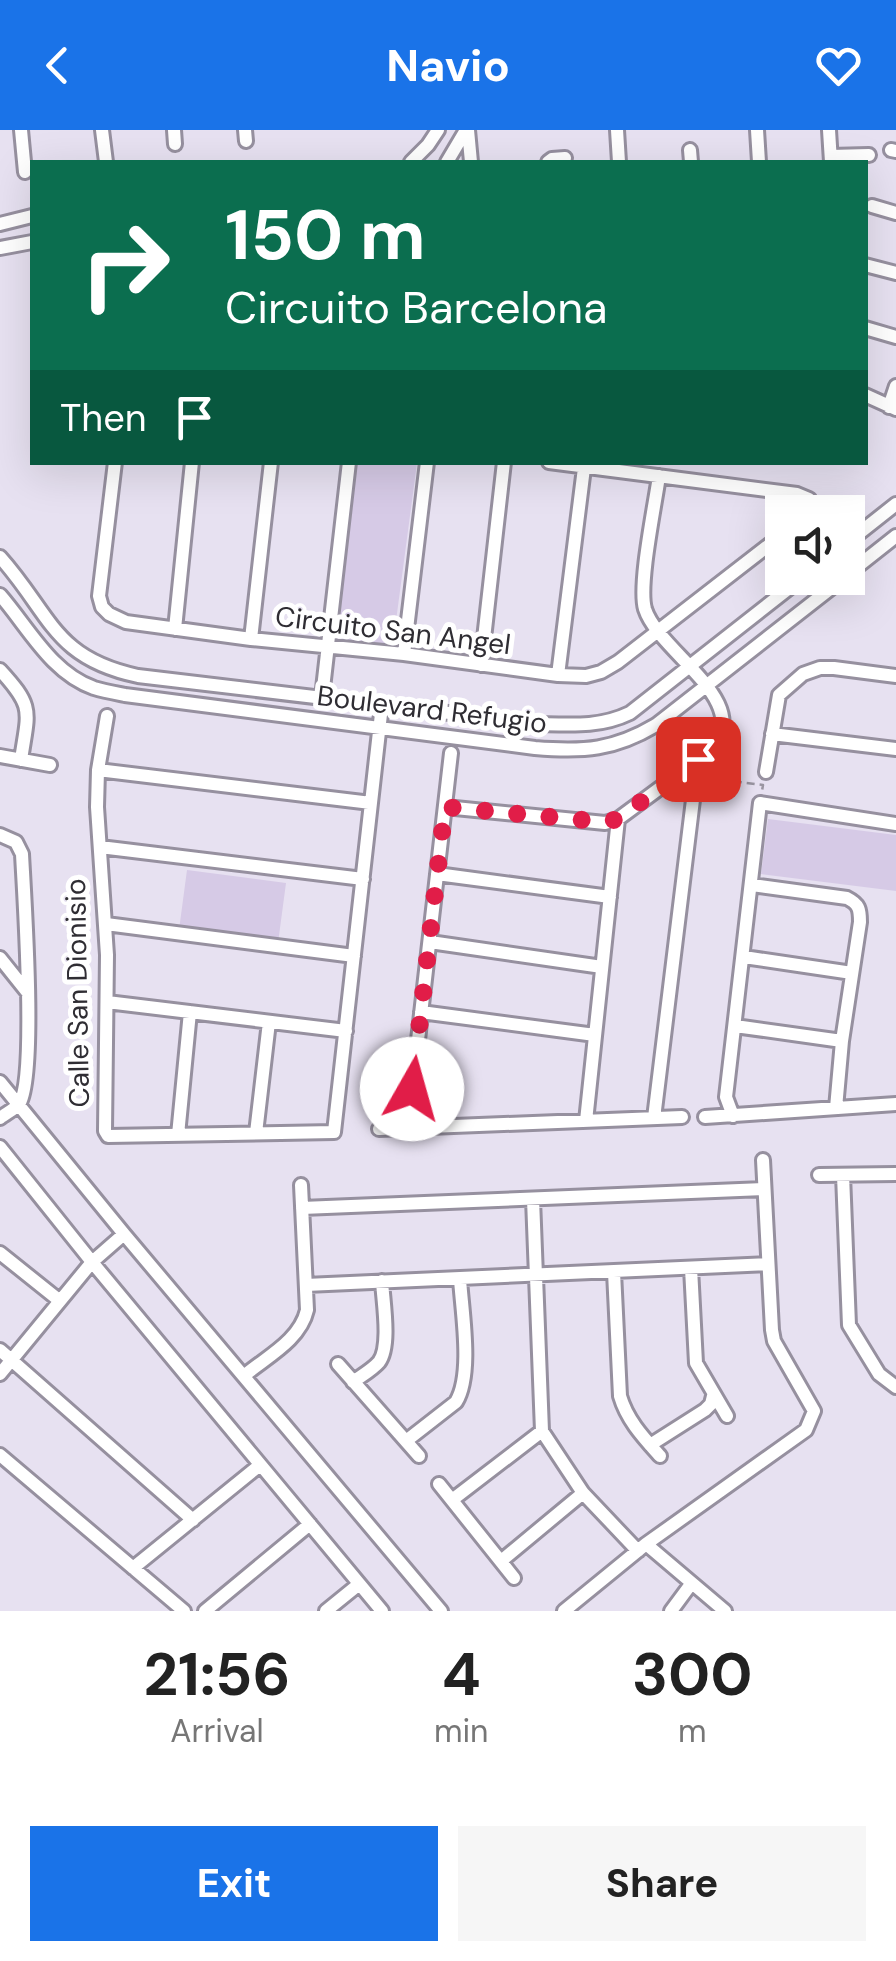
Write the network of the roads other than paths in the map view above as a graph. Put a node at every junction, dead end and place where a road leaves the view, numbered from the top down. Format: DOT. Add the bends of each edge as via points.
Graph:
graph roads {
  1 [pos="21,130"];
  2 [pos="95,130"];
  3 [pos="102,130"];
  4 [pos="438,130"];
  5 [pos="467,130"];
  6 [pos="617,130"];
  7 [pos="757,130"];
  8 [pos="829,130"];
  9 [pos="870,155"];
  10 [pos="566,158"];
  11 [pos="831,159"];
  12 [pos="97,160"];
  13 [pos="106,160"];
  14 [pos="413,160"];
  15 [pos="448,160"];
  16 [pos="471,160"];
  17 [pos="550,160"];
  18 [pos="619,160"];
  19 [pos="759,160"];
  20 [pos="25,172"];
  21 [pos="872,206"];
  22 [pos="896,213"];
  23 [pos="30,216"];
  24 [pos="0,224"];
  25 [pos="30,242"];
  26 [pos="0,248"];
  27 [pos="868,266"];
  28 [pos="896,273"];
  29 [pos="868,329"];
  30 [pos="896,337"];
  31 [pos="896,386"];
  32 [pos="868,396"];
  33 [pos="892,408"];
  34 [pos="115,465"];
  35 [pos="192,465"];
  36 [pos="271,465"];
  37 [pos="349,465"];
  38 [pos="427,465"];
  39 [pos="504,465"];
  40 [pos="566,465"];
  41 [pos="584,468"];
  42 [pos="658,476"];
  43 [pos="802,495"];
  44 [pos="896,504"];
  45 [pos="865,529"];
  46 [pos="896,536"];
  47 [pos="765,547"];
  48 [pos="0,557"];
  49 [pos="865,561"];
  50 [pos="0,595"];
  51 [pos="781,595"];
  52 [pos="822,595"];
  53 [pos="174,629"];
  54 [pos="658,631"];
  55 [pos="251,639"];
  56 [pos="327,646"];
  57 [pos="404,654"];
  58 [pos="96,664"];
  59 [pos="481,665"];
  60 [pos="690,667"];
  61 [pos="0,670"];
  62 [pos="558,675"];
  63 [pos="896,676"];
  64 [pos="80,682"];
  65 [pos="705,686"];
  66 [pos="322,698"];
  67 [pos="382,705"];
  68 [pos="107,716"];
  69 [pos="380,727"];
  70 [pos="772,734"];
  71 [pos="896,749"];
  72 [pos="452,753"];
  73 [pos="0,756"];
  74 [pos="698,759"];
  75 [pos="21,760"];
  76 [pos="50,765"];
  77 [pos="98,770"];
  78 [pos="766,772"];
  79 [pos="371,803"];
  80 [pos="445,807"];
  81 [pos="618,819"];
  82 [pos="896,824"];
  83 [pos="0,835"];
  84 [pos="100,847"];
  85 [pos="438,874"];
  86 [pos="363,878"];
  87 [pos="752,886"];
  88 [pos="610,896"];
  89 [pos="106,924"];
  90 [pos="430,942"];
  91 [pos="354,956"];
  92 [pos="744,957"];
  93 [pos="0,958"];
  94 [pos="602,967"];
  95 [pos="852,974"];
  96 [pos="28,993"];
  97 [pos="107,1002"];
  98 [pos="190,1012"];
  99 [pos="422,1012"];
  100 [pos="269,1022"];
  101 [pos="735,1026"];
  102 [pos="346,1031"];
  103 [pos="595,1036"];
  104 [pos="842,1041"];
  105 [pos="0,1082"];
  106 [pos="19,1104"];
  107 [pos="896,1104"];
  108 [pos="836,1108"];
  109 [pos="733,1116"];
  110 [pos="682,1117"];
  111 [pos="0,1118"];
  112 [pos="654,1118"];
  113 [pos="705,1118"];
  114 [pos="586,1121"];
  115 [pos="408,1127"];
  116 [pos="379,1129"];
  117 [pos="256,1133"];
  118 [pos="178,1134"];
  119 [pos="0,1146"];
  120 [pos="763,1160"];
  121 [pos="896,1174"];
  122 [pos="843,1175"];
  123 [pos="818,1176"];
  124 [pos="302,1185"];
  125 [pos="764,1189"];
  126 [pos="533,1199"];
  127 [pos="302,1208"];
  128 [pos="124,1234"];
  129 [pos="0,1253"];
  130 [pos="92,1262"];
  131 [pos="768,1264"];
  132 [pos="691,1268"];
  133 [pos="614,1272"];
  134 [pos="536,1276"];
  135 [pos="460,1279"];
  136 [pos="382,1281"];
  137 [pos="306,1285"];
  138 [pos="60,1301"];
  139 [pos="0,1350"];
  140 [pos="12,1361"];
  141 [pos="338,1364"];
  142 [pos="0,1374"];
  143 [pos="245,1375"];
  144 [pos="353,1382"];
  145 [pos="896,1387"];
  146 [pos="713,1396"];
  147 [pos="727,1416"];
  148 [pos="542,1431"];
  149 [pos="406,1441"];
  150 [pos="650,1445"];
  151 [pos="0,1455"];
  152 [pos="419,1456"];
  153 [pos="660,1456"];
  154 [pos="260,1465"];
  155 [pos="438,1484"];
  156 [pos="584,1493"];
  157 [pos="452,1500"];
  158 [pos="192,1520"];
  159 [pos="310,1524"];
  160 [pos="642,1548"];
  161 [pos="501,1562"];
  162 [pos="133,1568"];
  163 [pos="514,1578"];
  164 [pos="692,1584"];
  165 [pos="358,1585"];
  166 [pos="184,1611"];
  167 [pos="204,1611"];
  168 [pos="326,1611"];
  169 [pos="382,1611"];
  170 [pos="441,1611"];
  171 [pos="564,1611"];
  172 [pos="671,1611"];
  173 [pos="725,1611"];
  1 -- 20 [label="street"];
  2 -- 12 [label="street"];
  3 -- 13 [label="street"];
  4 -- 14 [label="street"];
  5 -- 15 [label="street"];
  5 -- 16 [label="street"];
  6 -- 18 [label="street"];
  7 -- 19 [label="street"];
  8 -- 11 [label="street"];
  9 -- 11 [label="street"];
  10 -- 17 [label="street"];
  21 -- 22 [label="street"];
  23 -- 24 [label="street"];
  25 -- 26 [label="street"];
  27 -- 28 [label="street"];
  29 -- 30 [label="street"];
  31 -- 33 [label="street"];
  32 -- 33 [label="street"];
  34 -- 53 [label="street, Circuito San Angel" via="102,607 126,622"];
  35 -- 53 [label="street"];
  36 -- 55 [label="street"];
  37 -- 56 [label="street"];
  38 -- 57 [label="street"];
  39 -- 59 [label="street"];
  40 -- 41 [label="street"];
  41 -- 42 [label="street"];
  41 -- 62 [label="street"];
  42 -- 43 [label="street"];
  42 -- 54 [label="street" via="643,587 644,606"];
  44 -- 45 [label="street"];
  46 -- 49 [label="street, Boulevard Refugio"];
  47 -- 54 [label="street, Circuito San Angel"];
  48 -- 58 [label="street, Boulevard Refugio" via="66,643"];
  50 -- 64 [label="street, Boulevard Refugio" via="54,663"];
  51 -- 60 [label="street, Boulevard Refugio"];
  52 -- 65 [label="street, Boulevard Refugio"];
  53 -- 55 [label="street, Circuito San Angel"];
  54 -- 60 [label="street"];
  54 -- 62 [label="street, Circuito San Angel" via="601,672"];
  55 -- 56 [label="street, Circuito San Angel"];
  56 -- 57 [label="street, Circuito San Angel"];
  56 -- 66 [label="street"];
  57 -- 59 [label="street, Circuito San Angel"];
  58 -- 64 [label="street"];
  58 -- 66 [label="street, Boulevard Refugio" via="138,676"];
  59 -- 62 [label="street, Circuito San Angel"];
  60 -- 65 [label="street"];
  60 -- 67 [label="street, Boulevard Refugio" via="630,712 592,725"];
  61 -- 75 [label="street" via="27,706"];
  63 -- 70 [label="street" via="810,671 779,694"];
  64 -- 69 [label="street, Boulevard Refugio" via="125,695"];
  65 -- 69 [label="street, Boulevard Refugio" via="636,738 590,750"];
  65 -- 74 [label="street" via="724,725 719,742"];
  66 -- 67 [label="street, Boulevard Refugio"];
  67 -- 69 [label="street, Calle San Dionisio"];
  68 -- 77 [label="street, Calle San Dionisio"];
  69 -- 79 [label="street, Calle San Dionisio"];
  70 -- 71 [label="street"];
  70 -- 78 [label="street"];
  72 -- 80 [label="street"];
  73 -- 75 [label="street"];
  74 -- 81 [label="street"];
  74 -- 112 [label="street"];
  75 -- 76 [label="street"];
  77 -- 79 [label="street"];
  77 -- 84 [label="street, Calle San Dionisio"];
  79 -- 86 [label="street, Calle San Dionisio"];
  80 -- 81 [label="street"];
  80 -- 85 [label="street"];
  81 -- 88 [label="street"];
  82 -- 87 [label="street" via="760,803"];
  83 -- 96 [label="street" via="16,842 22,854"];
  84 -- 86 [label="street"];
  84 -- 89 [label="street, Calle San Dionisio"];
  85 -- 88 [label="street"];
  85 -- 90 [label="street"];
  86 -- 91 [label="street, Calle San Dionisio"];
  87 -- 92 [label="street"];
  87 -- 95 [label="street" via="856,902 860,922"];
  88 -- 94 [label="street"];
  89 -- 91 [label="street"];
  89 -- 97 [label="street, Calle San Dionisio"];
  90 -- 94 [label="street"];
  90 -- 99 [label="street"];
  91 -- 102 [label="street, Calle San Dionisio"];
  92 -- 95 [label="street"];
  92 -- 101 [label="street"];
  93 -- 96 [label="street"];
  94 -- 103 [label="street"];
  95 -- 104 [label="street"];
  96 -- 106 [label="street" via="27,1069"];
  97 -- 98 [label="street"];
  97 -- 118 [label="street, Calle San Dionisio" via="105,1132"];
  98 -- 100 [label="street"];
  98 -- 118 [label="street"];
  99 -- 103 [label="street"];
  99 -- 115 [label="street"];
  100 -- 102 [label="street"];
  100 -- 117 [label="street"];
  101 -- 104 [label="street"];
  101 -- 109 [label="street" via="726,1097"];
  102 -- 117 [label="street, Calle San Dionisio" via="334,1132"];
  103 -- 114 [label="street"];
  104 -- 108 [label="street"];
  105 -- 106 [label="street"];
  106 -- 111 [label="street"];
  106 -- 128 [label="street"];
  107 -- 108 [label="street"];
  108 -- 109 [label="street"];
  109 -- 113 [label="street"];
  110 -- 112 [label="street"];
  112 -- 114 [label="street"];
  114 -- 115 [label="street"];
  115 -- 116 [label="street"];
  117 -- 118 [label="street, Calle San Dionisio"];
  119 -- 130 [label="street"];
  120 -- 125 [label="street"];
  121 -- 122 [label="street"];
  122 -- 123 [label="street"];
  122 -- 145 [label="street" via="849,1325 879,1374"];
  124 -- 127 [label="street"];
  125 -- 126 [label="street"];
  125 -- 131 [label="street"];
  126 -- 127 [label="street"];
  126 -- 134 [label="street"];
  127 -- 137 [label="street"];
  128 -- 130 [label="street"];
  128 -- 143 [label="street"];
  129 -- 138 [label="street"];
  130 -- 138 [label="street"];
  130 -- 154 [label="street"];
  131 -- 132 [label="street"];
  131 -- 160 [label="street" via="774,1340 813,1418 806,1430"];
  132 -- 133 [label="street"];
  132 -- 146 [label="street" via="696,1363"];
  133 -- 134 [label="street"];
  133 -- 150 [label="street" via="620,1396"];
  134 -- 135 [label="street"];
  134 -- 148 [label="street"];
  135 -- 136 [label="street"];
  135 -- 149 [label="street" via="461,1394"];
  136 -- 137 [label="street"];
  136 -- 144 [label="street" via="383,1356"];
  137 -- 143 [label="street" via="308,1310 299,1330"];
  138 -- 140 [label="street"];
  139 -- 140 [label="street"];
  140 -- 142 [label="street"];
  140 -- 158 [label="street"];
  141 -- 144 [label="street"];
  143 -- 170 [label="street"];
  144 -- 149 [label="street"];
  146 -- 147 [label="street"];
  146 -- 150 [label="street" via="704,1410"];
  148 -- 156 [label="street"];
  148 -- 157 [label="street"];
  149 -- 152 [label="street"];
  150 -- 153 [label="street"];
  151 -- 162 [label="street"];
  154 -- 158 [label="street"];
  154 -- 159 [label="street"];
  155 -- 157 [label="street"];
  156 -- 160 [label="street"];
  156 -- 161 [label="street"];
  157 -- 161 [label="street"];
  158 -- 162 [label="street"];
  159 -- 165 [label="street"];
  159 -- 167 [label="street"];
  160 -- 164 [label="street"];
  160 -- 171 [label="street"];
  161 -- 163 [label="street"];
  162 -- 166 [label="street"];
  164 -- 172 [label="street"];
  164 -- 173 [label="street"];
  165 -- 168 [label="street"];
  165 -- 169 [label="street"];
}
